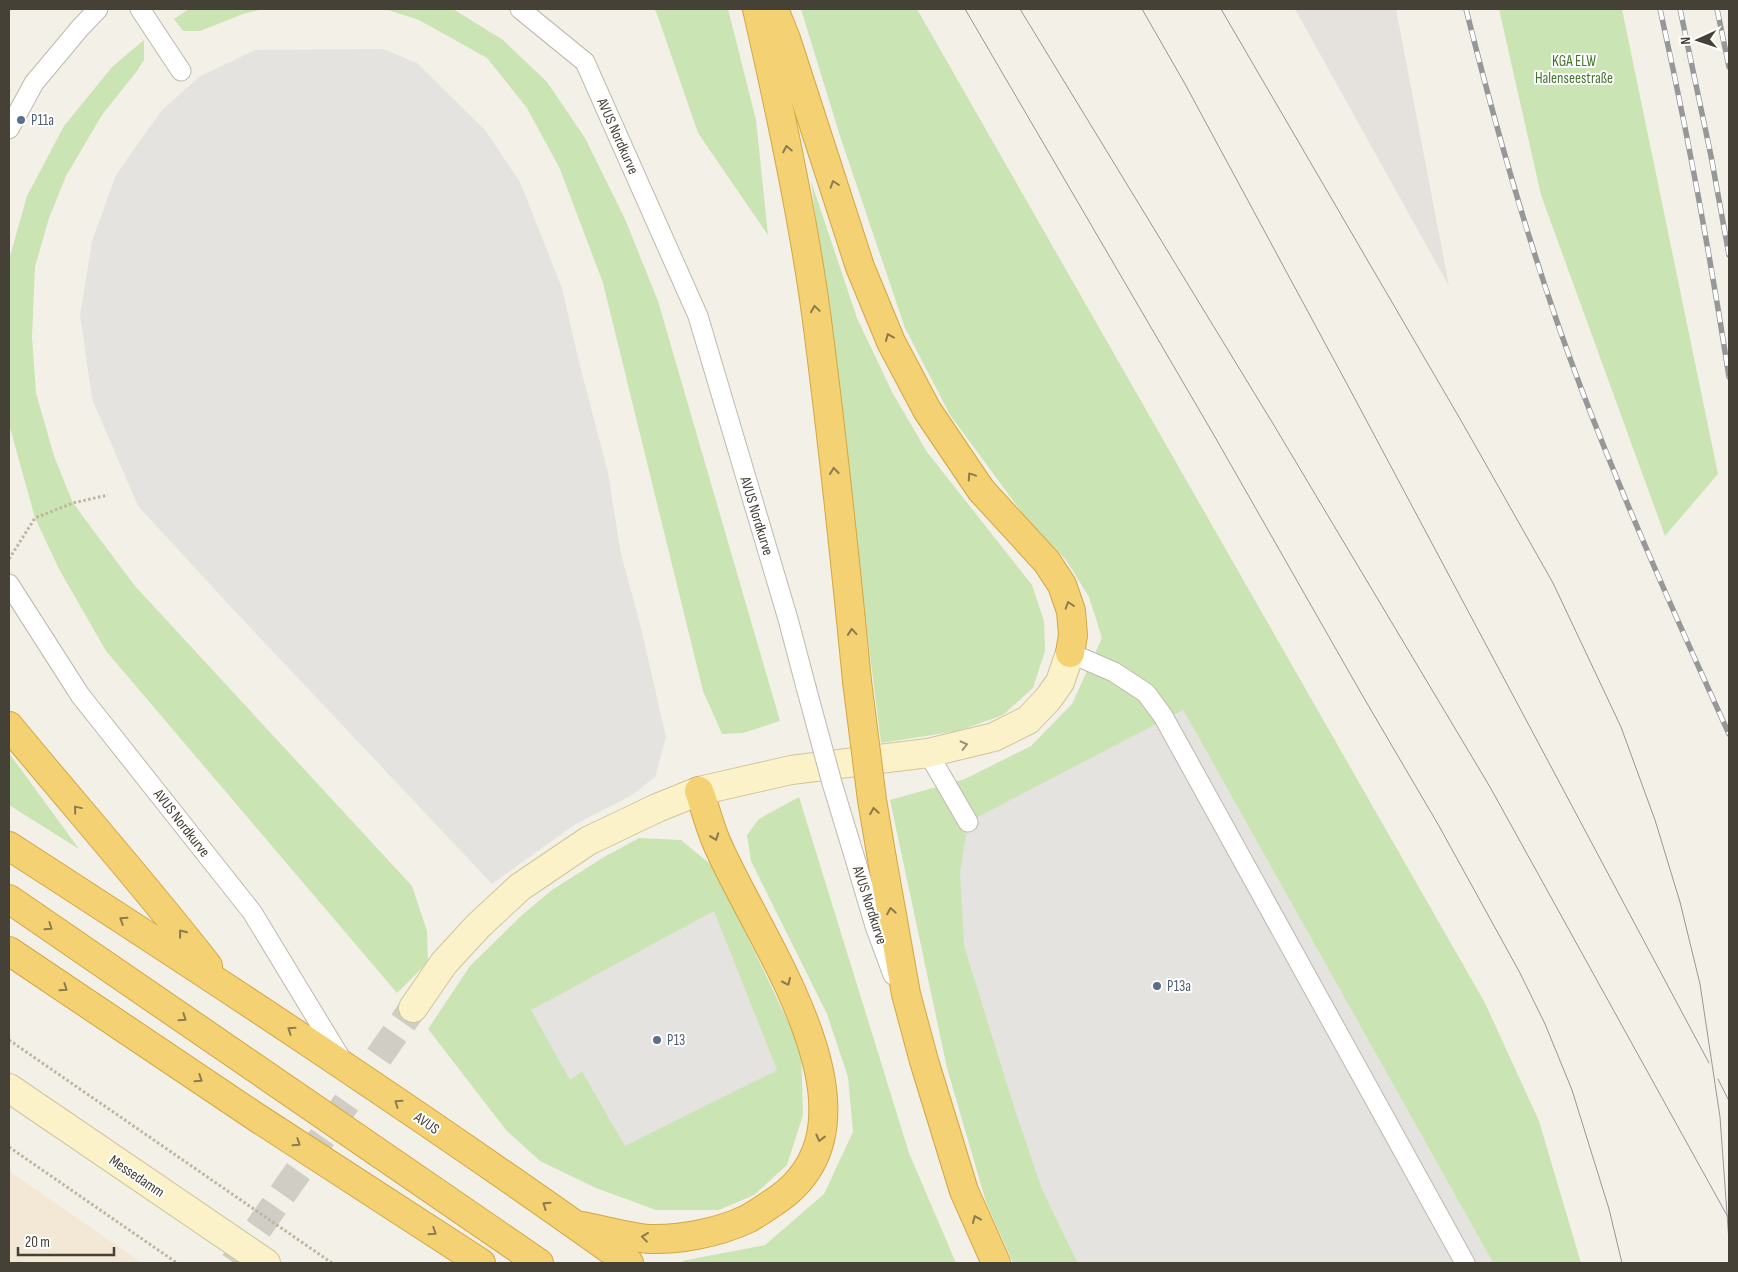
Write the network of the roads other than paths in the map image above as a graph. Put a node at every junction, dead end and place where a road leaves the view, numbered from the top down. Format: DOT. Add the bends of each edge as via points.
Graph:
graph roads {
  1 [pos="98,9"];
  2 [pos="140,9"];
  3 [pos="520,9"];
  4 [pos="757,9"];
  5 [pos="774,9"];
  6 [pos="181,71"];
  7 [pos="9,129"];
  8 [pos="9,584"];
  9 [pos="1070,652"];
  10 [pos="9,726"];
  11 [pos="928,753"];
  12 [pos="700,791"];
  13 [pos="968,822"];
  14 [pos="9,846"];
  15 [pos="868,860"];
  16 [pos="9,900"];
  17 [pos="9,951"];
  18 [pos="223,985"];
  19 [pos="413,1008"];
  20 [pos="346,1068"];
  21 [pos="9,1088"];
  22 [pos="574,1224"];
  23 [pos="266,1263"];
  24 [pos="481,1263"];
  25 [pos="539,1263"];
  26 [pos="629,1263"];
  27 [pos="996,1263"];
  28 [pos="1465,1263"];
  1 -- 7 [label="lane" via="34,83"];
  2 -- 6 [label="lane"];
  3 -- 15 [label="lane, AVUS Nordkurve, bridge" via="585,62 698,316 788,619 832,783"];
  15 -- 4 [label="highway, one-way, bridge" via="857,681 816,312 793,180"];
  9 -- 5 [label="highway, one-way" via="1073,635 1071,611 1062,585 1047,562 981,490 927,410 891,342 860,267"];
  8 -- 20 [label="lane, AVUS Nordkurve" via="80,695 252,912"];
  11 -- 9 [label="main road, one-way" via="994,737 1028,720 1060,682"];
  9 -- 28 [label="lane" via="1114,672 1146,693 1163,716"];
  18 -- 10 [label="highway, one-way" via="156,899"];
  11 -- 12 [label="main road" via="791,770"];
  11 -- 13 [label="lane"];
  12 -- 19 [label="main road" via="588,840 520,888 444,963"];
  12 -- 22 [label="highway, one-way" via="716,841 786,978 811,1038 823,1089 821,1138 805,1174 779,1200 745,1220 694,1237 648,1239"];
  18 -- 14 [label="highway, AVUS, one-way"];
  27 -- 15 [label="highway, one-way" via="964,1191"];
  16 -- 25 [label="highway, one-way"];
  17 -- 24 [label="highway, one-way"];
  20 -- 18 [label="highway, AVUS, one-way"];
  22 -- 20 [label="highway, AVUS, one-way"];
  21 -- 23 [label="main road, Messedamm"];
  22 -- 26 [label="highway, AVUS"];
}
